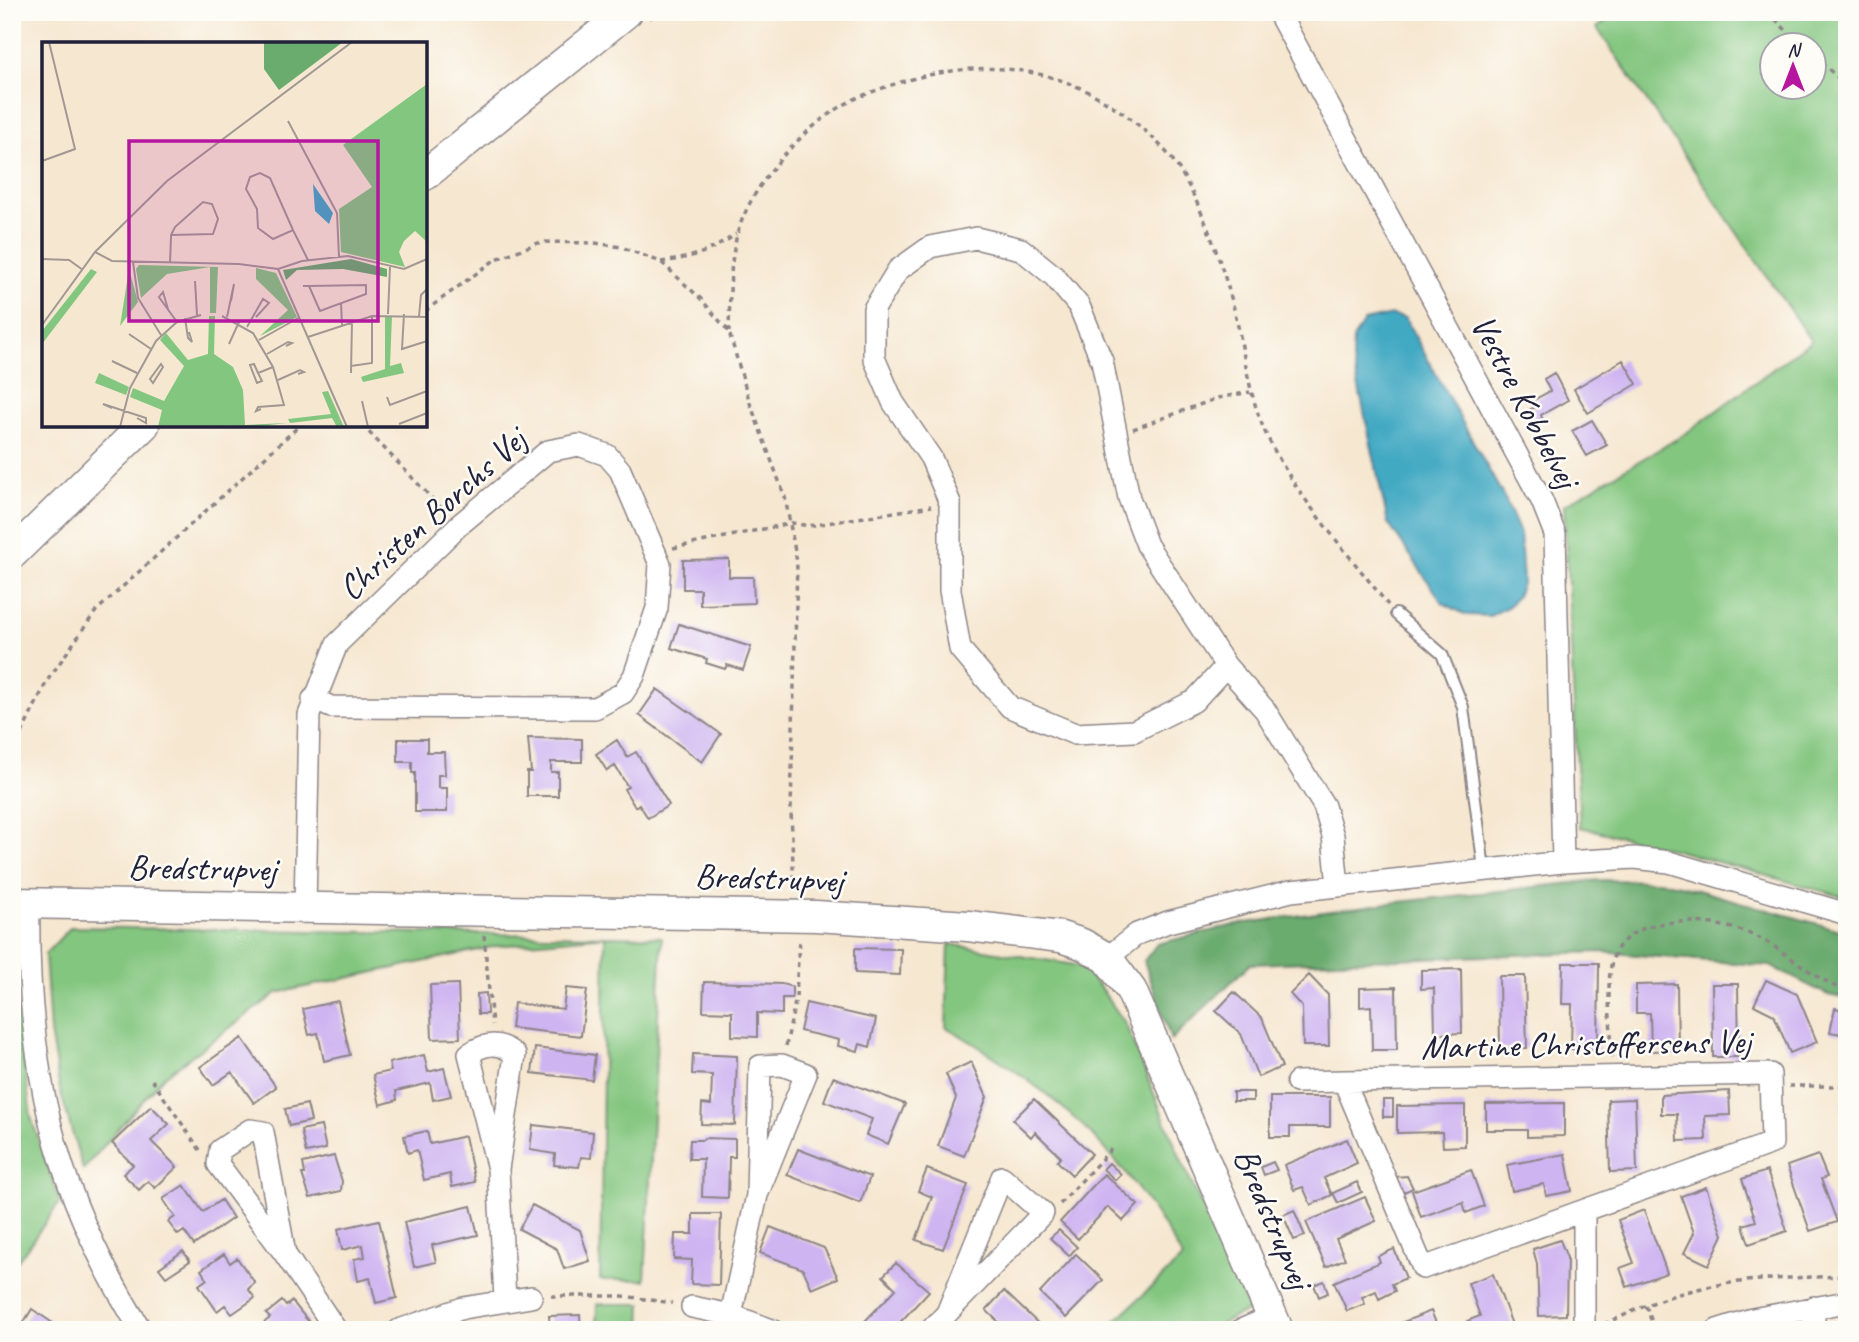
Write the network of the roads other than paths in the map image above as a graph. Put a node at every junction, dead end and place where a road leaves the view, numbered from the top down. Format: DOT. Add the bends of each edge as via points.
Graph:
graph roads {
  1 [pos="627,12"];
  2 [pos="1278,12"];
  3 [pos="427,173"];
  4 [pos="142,427"];
  5 [pos="12,554"];
  6 [pos="1396,614"];
  7 [pos="1226,666"];
  8 [pos="313,699"];
  9 [pos="1563,862"];
  10 [pos="1484,869"];
  11 [pos="1338,886"];
  12 [pos="21,903"];
  13 [pos="305,908"];
  14 [pos="1847,914"];
  15 [pos="1107,958"];
  16 [pos="1344,1081"];
  17 [pos="1297,1082"];
  18 [pos="498,1169"];
  19 [pos="757,1195"];
  20 [pos="1584,1212"];
  21 [pos="285,1254"];
  22 [pos="531,1297"];
  23 [pos="505,1300"];
  24 [pos="1847,1302"];
  25 [pos="692,1307"];
  26 [pos="1814,1307"];
  27 [pos="947,1313"];
  28 [pos="731,1315"];
  29 [pos="1275,1323"];
  30 [pos="1593,1327"];
  31 [pos="410,1328"];
  32 [pos="141,1330"];
  33 [pos="336,1330"];
  34 [pos="772,1330"];
  35 [pos="932,1330"];
  36 [pos="1241,1330"];
  37 [pos="1717,1330"];
  38 [pos="1814,1330"];
  1 -- 3 [label="street"];
  2 -- 9 [label="street, Vestre Kobbelvej" via="1542,501 1555,534"];
  4 -- 5 [label="street"];
  6 -- 10 [label="lane" via="1442,654 1463,708"];
  7 -- 7 [label="street" via="1147,545 1129,498 1102,361 1079,306 1054,276 1021,249 976,238 930,247 898,270 874,309 874,358 893,402 931,458 950,503 950,590 960,649 1010,708 1075,734 1134,730 1194,701"];
  7 -- 11 [label="street" via="1265,710 1324,806 1333,836"];
  8 -- 8 [label="street, Christen Borchs Vej" via="331,708 595,708 611,702 634,676 657,608 661,578 656,551 620,470 607,455 579,445 548,451 458,526 337,644"];
  8 -- 13 [label="street, Christen Borchs Vej"];
  9 -- 10 [label="street"];
  9 -- 14 [label="street" via="1634,858 1668,862"];
  10 -- 11 [label="street"];
  11 -- 15 [label="street" via="1290,891 1168,922 1137,934"];
  12 -- 13 [label="street, Bredstrupvej"];
  12 -- 32 [label="street" via="33,1040 50,1125 81,1216"];
  13 -- 15 [label="street, Bredstrupvej" via="816,916 1061,937"];
  15 -- 29 [label="street, Bredstrupvej" via="1142,1011"];
  16 -- 17 [label="street, Martine Christoffersens Vej"];
  16 -- 20 [label="street, Martine Christoffersens Vej" via="1423,1268"];
  16 -- 20 [label="street, Martine Christoffersens Vej" via="1770,1074 1772,1143"];
  18 -- 18 [label="street" via="515,1055 506,1046 494,1044 469,1054"];
  18 -- 23 [label="street"];
  19 -- 19 [label="street" via="760,1066 782,1065 806,1074"];
  19 -- 28 [label="street"];
  20 -- 30 [label="street"];
  21 -- 21 [label="street" via="218,1164 220,1150 250,1130 262,1132"];
  21 -- 33 [label="street"];
  22 -- 23 [label="street"];
  23 -- 31 [label="street"];
  24 -- 26 [label="street"];
  25 -- 28 [label="street"];
  26 -- 37 [label="street"];
  26 -- 38 [label="street"];
  27 -- 27 [label="street" via="1002,1177 1043,1213"];
  27 -- 35 [label="street"];
  28 -- 34 [label="street"];
  29 -- 36 [label="street"];
}
